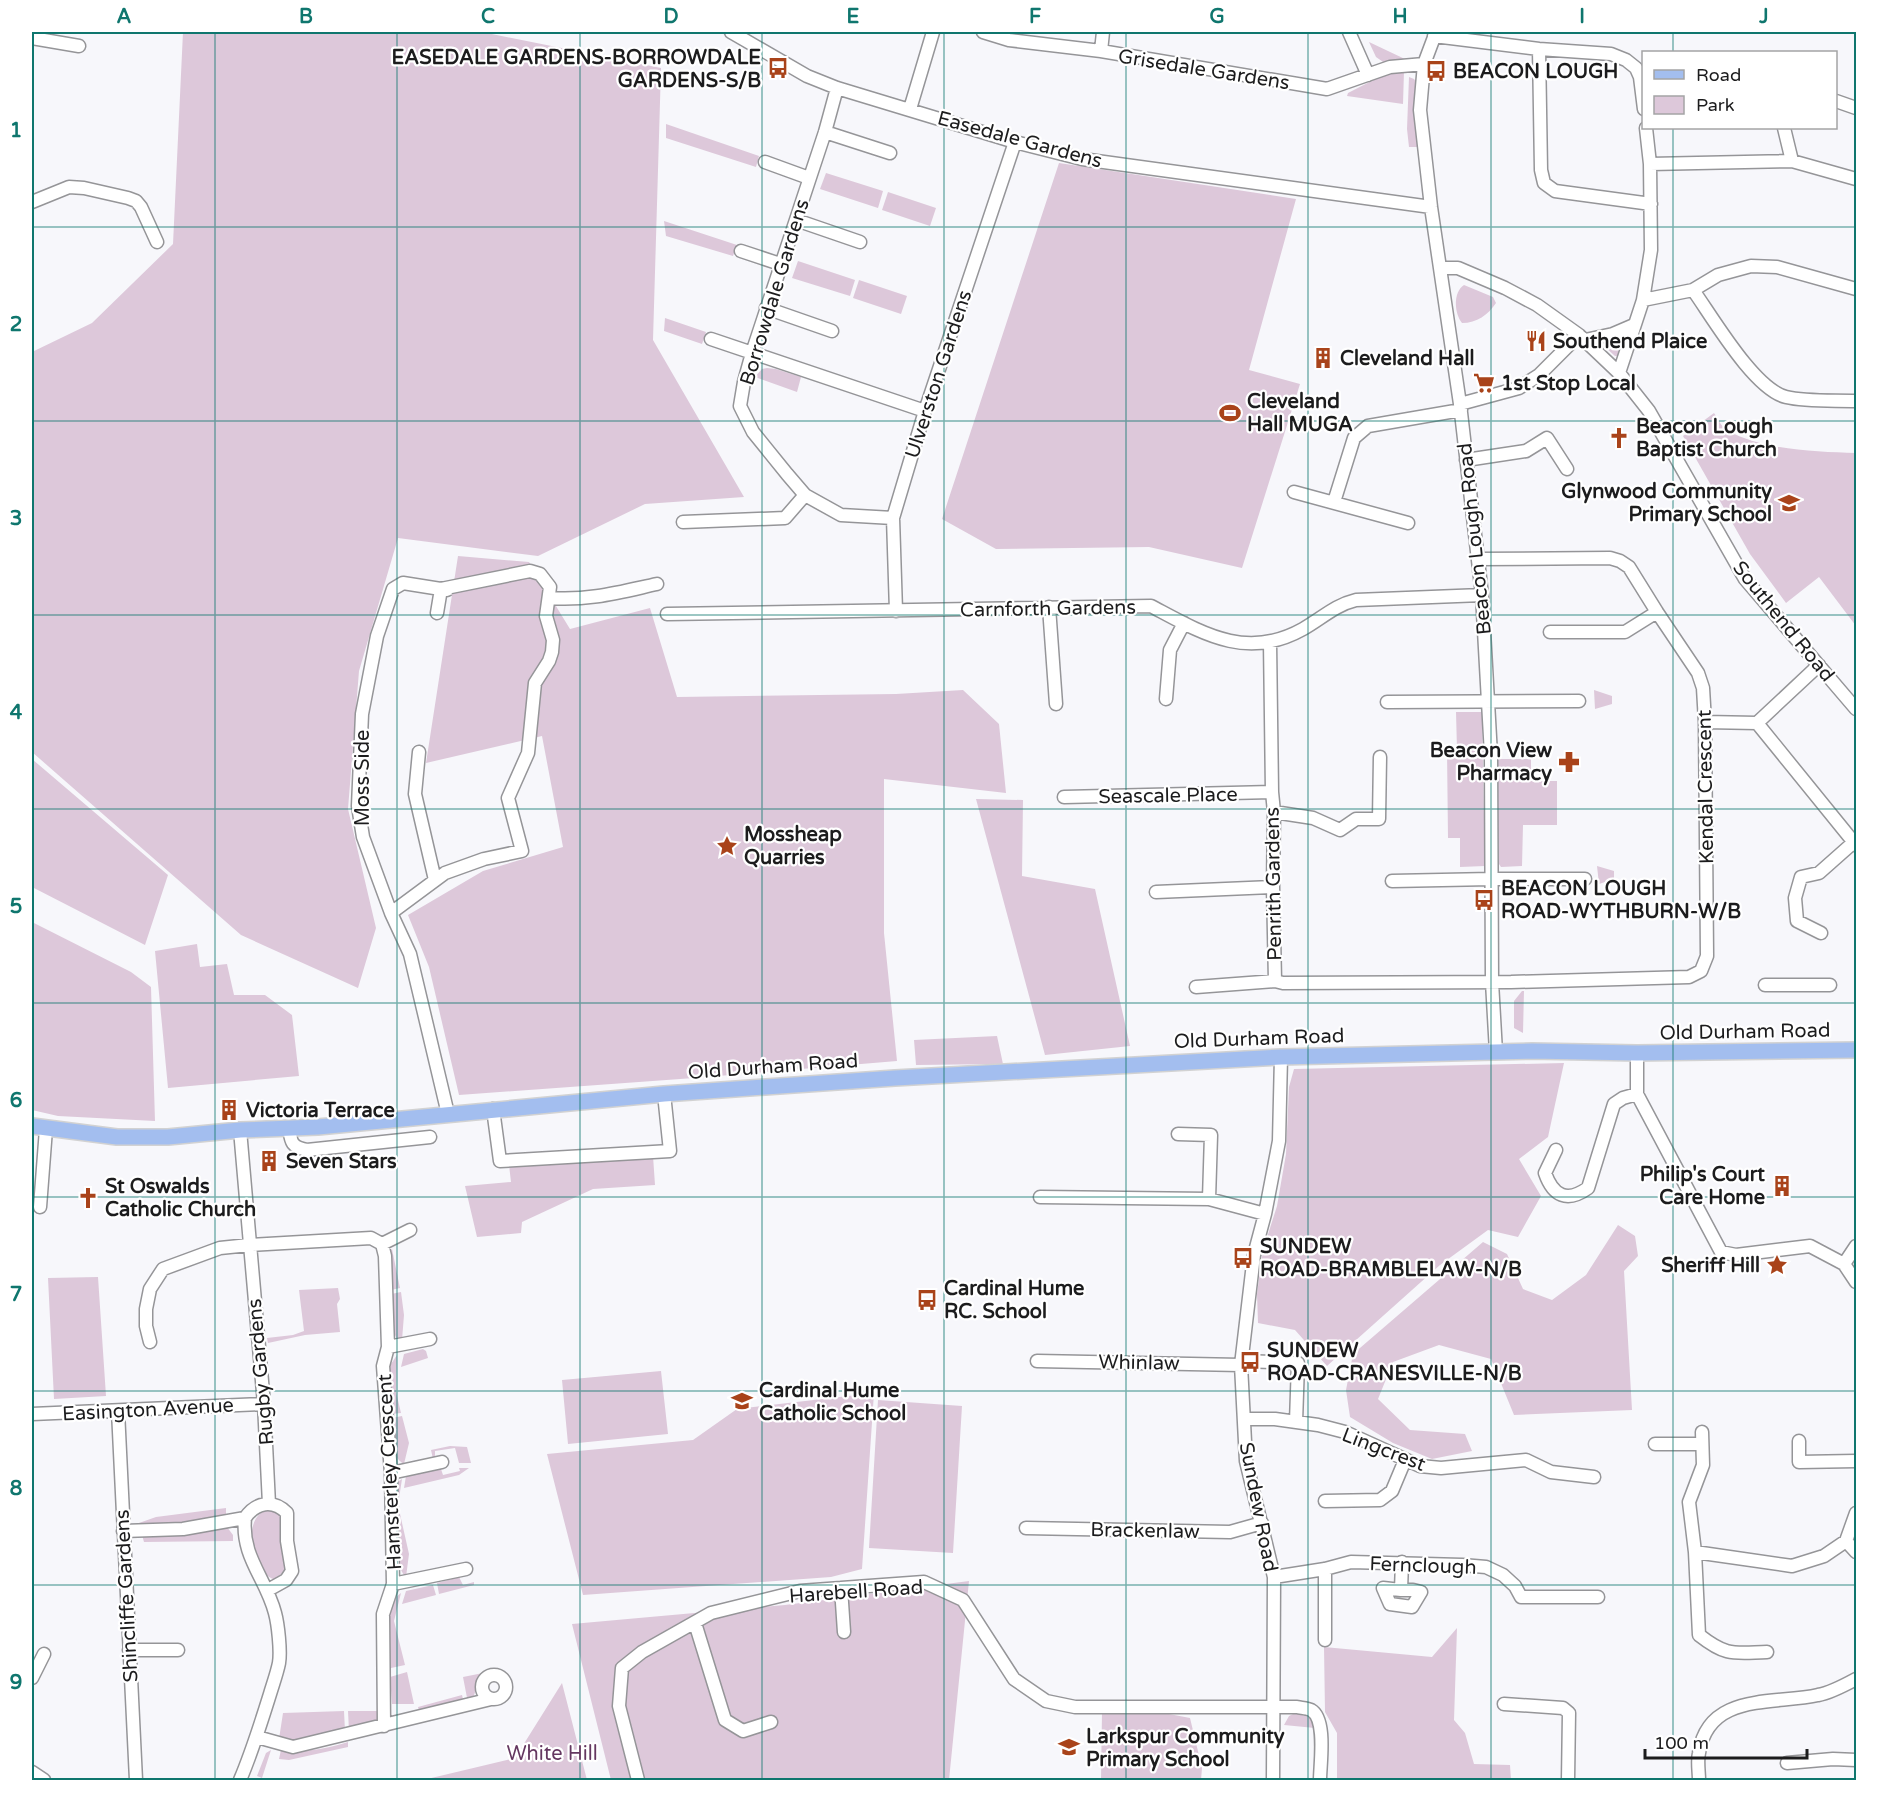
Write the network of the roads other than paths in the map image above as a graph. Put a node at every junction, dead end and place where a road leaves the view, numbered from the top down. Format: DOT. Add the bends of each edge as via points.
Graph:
graph roads {
  1 [pos="731,32"];
  2 [pos="933,32"];
  3 [pos="983,32"];
  4 [pos="1103,32"];
  5 [pos="1349,32"];
  6 [pos="1435,34"];
  7 [pos="32,38"];
  8 [pos="79,46"];
  9 [pos="1539,49"];
  10 [pos="1101,51"];
  11 [pos="1424,64"];
  12 [pos="1368,75"];
  13 [pos="1642,75"];
  14 [pos="837,87"];
  15 [pos="1837,101"];
  16 [pos="1857,108"];
  17 [pos="909,109"];
  18 [pos="1646,129"];
  19 [pos="1784,129"];
  20 [pos="825,132"];
  21 [pos="1015,142"];
  22 [pos="890,153"];
  23 [pos="1792,161"];
  24 [pos="765,162"];
  25 [pos="1650,164"];
  26 [pos="809,178"];
  27 [pos="1857,180"];
  28 [pos="32,202"];
  29 [pos="1651,204"];
  30 [pos="1431,207"];
  31 [pos="796,220"];
  32 [pos="157,242"];
  33 [pos="860,242"];
  34 [pos="741,251"];
  35 [pos="780,264"];
  36 [pos="1440,268"];
  37 [pos="1857,289"];
  38 [pos="1693,290"];
  39 [pos="1643,300"];
  40 [pos="766,308"];
  41 [pos="1634,325"];
  42 [pos="832,331"];
  43 [pos="1582,338"];
  44 [pos="711,339"];
  45 [pos="752,353"];
  46 [pos="1619,373"];
  47 [pos="1857,401"];
  48 [pos="1460,407"];
  49 [pos="925,411"];
  50 [pos="1466,460"];
  51 [pos="1567,469"];
  52 [pos="1294,492"];
  53 [pos="805,495"];
  54 [pos="1334,502"];
  55 [pos="893,518"];
  56 [pos="683,522"];
  57 [pos="1408,523"];
  58 [pos="1478,559"];
  59 [pos="657,585"];
  60 [pos="444,590"];
  61 [pos="1482,595"];
  62 [pos="550,598"];
  63 [pos="1049,607"];
  64 [pos="896,611"];
  65 [pos="1657,612"];
  66 [pos="437,613"];
  67 [pos="667,614"];
  68 [pos="1184,623"];
  69 [pos="1550,632"];
  70 [pos="1269,642"];
  71 [pos="1819,665"];
  72 [pos="1166,699"];
  73 [pos="1579,701"];
  74 [pos="1387,702"];
  75 [pos="1488,702"];
  76 [pos="1056,704"];
  77 [pos="1857,709"];
  78 [pos="1705,722"];
  79 [pos="1756,723"];
  80 [pos="419,752"];
  81 [pos="1380,757"];
  82 [pos="1272,792"];
  83 [pos="1064,797"];
  84 [pos="1274,812"];
  85 [pos="1855,843"];
  86 [pos="1491,879"];
  87 [pos="1585,879"];
  88 [pos="435,880"];
  89 [pos="1392,881"];
  90 [pos="1273,887"];
  91 [pos="1156,892"];
  92 [pos="391,913"];
  93 [pos="1821,933"];
  94 [pos="1275,981"];
  95 [pos="1492,982"];
  96 [pos="1765,985"];
  97 [pos="1830,985"];
  98 [pos="1196,987"];
  99 [pos="1857,1050"];
  100 [pos="1496,1052"];
  101 [pos="1637,1053"];
  102 [pos="1281,1058"];
  103 [pos="664,1094"];
  104 [pos="1637,1094"];
  105 [pos="494,1109"];
  106 [pos="448,1114"];
  107 [pos="39,1128"];
  108 [pos="289,1128"];
  109 [pos="240,1130"];
  110 [pos="1178,1134"];
  111 [pos="430,1137"];
  112 [pos="1556,1150"];
  113 [pos="1040,1197"];
  114 [pos="1209,1199"];
  115 [pos="40,1207"];
  116 [pos="1265,1214"];
  117 [pos="410,1230"];
  118 [pos="382,1244"];
  119 [pos="249,1245"];
  120 [pos="1857,1246"];
  121 [pos="1844,1264"];
  122 [pos="1857,1282"];
  123 [pos="430,1339"];
  124 [pos="150,1342"];
  125 [pos="388,1347"];
  126 [pos="1036,1360"];
  127 [pos="1241,1363"];
  128 [pos="264,1404"];
  129 [pos="118,1411"];
  130 [pos="32,1414"];
  131 [pos="1245,1419"];
  132 [pos="1296,1422"];
  133 [pos="1799,1441"];
  134 [pos="1655,1444"];
  135 [pos="1405,1460"];
  136 [pos="442,1461"];
  137 [pos="1857,1461"];
  138 [pos="391,1473"];
  139 [pos="1594,1477"];
  140 [pos="1325,1501"];
  141 [pos="269,1504"];
  142 [pos="1857,1513"];
  143 [pos="245,1518"];
  144 [pos="1262,1523"];
  145 [pos="1026,1527"];
  146 [pos="123,1531"];
  147 [pos="1846,1541"];
  148 [pos="1695,1552"];
  149 [pos="1857,1552"];
  150 [pos="1402,1562"];
  151 [pos="466,1569"];
  152 [pos="1325,1569"];
  153 [pos="1274,1577"];
  154 [pos="393,1584"];
  155 [pos="841,1588"];
  156 [pos="268,1590"];
  157 [pos="1401,1590"];
  158 [pos="1598,1598"];
  159 [pos="694,1623"];
  160 [pos="844,1632"];
  161 [pos="1325,1640"];
  162 [pos="129,1650"];
  163 [pos="178,1650"];
  164 [pos="1767,1652"];
  165 [pos="44,1654"];
  166 [pos="32,1678"];
  167 [pos="1857,1679"];
  168 [pos="491,1699"];
  169 [pos="1503,1704"];
  170 [pos="1275,1707"];
  171 [pos="771,1722"];
  172 [pos="384,1726"];
  173 [pos="257,1737"];
  174 [pos="1857,1760"];
  175 [pos="1787,1763"];
  176 [pos="32,1772"];
  177 [pos="44,1780"];
  178 [pos="136,1780"];
  179 [pos="240,1780"];
  180 [pos="638,1780"];
  181 [pos="1273,1780"];
  182 [pos="1320,1780"];
  183 [pos="1568,1780"];
  184 [pos="1699,1780"];
  1 -- 14 [label="street, Easedale Gardens" via="792,69"];
  2 -- 17 [label="street"];
  3 -- 10 [label="street, Grisedale Gardens" via="1009,40"];
  4 -- 10 [label="street"];
  5 -- 12 [label="street"];
  6 -- 9 [label="street"];
  6 -- 11 [label="street, Beacon Lough Road"];
  7 -- 8 [label="street"];
  9 -- 13 [label="street" via="1611,54 1626,60"];
  9 -- 29 [label="street" via="1544,183 1555,191"];
  10 -- 12 [label="street, Grisedale Gardens" via="1327,89"];
  11 -- 12 [label="street, Grisedale Gardens" via="1390,67"];
  11 -- 30 [label="street, Beacon Lough Road" via="1420,110"];
  14 -- 17 [label="street, Easedale Gardens"];
  14 -- 20 [label="street, Borrowdale Gardens"];
  15 -- 16 [label="street"];
  17 -- 21 [label="street, Easedale Gardens"];
  18 -- 25 [label="street"];
  19 -- 23 [label="street"];
  20 -- 22 [label="street"];
  20 -- 26 [label="street, Borrowdale Gardens"];
  21 -- 30 [label="street, Easedale Gardens" via="1082,159"];
  21 -- 49 [label="street, Ulverston Gardens"];
  23 -- 25 [label="street"];
  23 -- 27 [label="street"];
  24 -- 26 [label="street"];
  25 -- 29 [label="street"];
  26 -- 31 [label="street, Borrowdale Gardens"];
  28 -- 32 [label="street" via="69,187 128,198 141,207"];
  29 -- 39 [label="street" via="1652,250"];
  30 -- 36 [label="street, Beacon Lough Road"];
  31 -- 33 [label="street"];
  31 -- 35 [label="street, Borrowdale Gardens"];
  34 -- 35 [label="street"];
  35 -- 40 [label="street, Borrowdale Gardens"];
  36 -- 43 [label="street, Southend Road" via="1458,268 1505,288 1537,305"];
  36 -- 48 [label="street, Beacon Lough Road"];
  37 -- 38 [label="street" via="1777,267 1751,266 1718,275"];
  38 -- 39 [label="street"];
  38 -- 47 [label="street" via="1756,378 1773,392 1788,397"];
  39 -- 41 [label="street"];
  40 -- 42 [label="street"];
  40 -- 45 [label="street, Borrowdale Gardens"];
  41 -- 43 [label="street" via="1613,334"];
  41 -- 46 [label="street"];
  43 -- 46 [label="street, Southend Road"];
  43 -- 48 [label="street" via="1519,388"];
  44 -- 45 [label="street"];
  45 -- 49 [label="street"];
  45 -- 53 [label="street, Borrowdale Gardens" via="740,406 753,432"];
  46 -- 71 [label="street, Southend Road" via="1649,411 1745,579"];
  48 -- 50 [label="street, Beacon Lough Road"];
  48 -- 54 [label="street" via="1360,431 1354,438"];
  49 -- 55 [label="street, Ulverston Gardens"];
  50 -- 51 [label="street" via="1526,451 1547,438"];
  50 -- 58 [label="street, Beacon Lough Road"];
  52 -- 54 [label="street"];
  53 -- 55 [label="street, Borrowdale Gardens" via="841,515"];
  53 -- 56 [label="street" via="785,518"];
  54 -- 57 [label="street"];
  55 -- 64 [label="street, Ulverston Gardens"];
  58 -- 61 [label="street, Beacon Lough Road"];
  58 -- 65 [label="street, Kendal Crescent" via="1610,558 1629,567"];
  59 -- 62 [label="street" via="596,598"];
  60 -- 62 [label="street, Moss Side" via="530,571 545,579"];
  60 -- 66 [label="street"];
  60 -- 92 [label="street, Moss Side" via="403,583 393,589 377,636 362,714 358,806 363,837"];
  61 -- 70 [label="street, Carnforth Gardens" via="1356,600 1343,603 1284,639"];
  61 -- 75 [label="street, Beacon Lough Road"];
  62 -- 88 [label="street" via="546,616 552,652 535,683 528,753 508,798 522,851 484,859"];
  63 -- 64 [label="street, Carnforth Gardens"];
  63 -- 68 [label="street, Carnforth Gardens" via="1151,606"];
  63 -- 76 [label="street"];
  64 -- 67 [label="street, Carnforth Gardens"];
  65 -- 69 [label="street" via="1625,632"];
  65 -- 78 [label="street, Kendal Crescent" via="1698,673"];
  68 -- 70 [label="street, Carnforth Gardens" via="1224,641"];
  68 -- 72 [label="street" via="1170,650"];
  70 -- 82 [label="street, Penrith Gardens"];
  71 -- 77 [label="street, Southend Road"];
  71 -- 79 [label="street"];
  73 -- 75 [label="street"];
  74 -- 75 [label="street"];
  75 -- 86 [label="street, Beacon Lough Road"];
  78 -- 79 [label="street"];
  78 -- 95 [label="street, Kendal Crescent" via="1707,956 1701,971 1689,978"];
  79 -- 85 [label="street"];
  80 -- 88 [label="street" via="415,794"];
  81 -- 84 [label="street" via="1379,819 1356,819 1340,830 1313,818"];
  82 -- 83 [label="street, Seascale Place"];
  82 -- 84 [label="street, Penrith Gardens"];
  84 -- 90 [label="street, Penrith Gardens"];
  85 -- 93 [label="street" via="1819,873 1801,877 1795,898 1797,921"];
  86 -- 87 [label="street"];
  86 -- 89 [label="street"];
  86 -- 95 [label="street, Beacon Lough Road"];
  88 -- 92 [label="street"];
  90 -- 91 [label="street"];
  90 -- 94 [label="street, Penrith Gardens"];
  92 -- 106 [label="street, Moss Side" via="410,954"];
  94 -- 95 [label="street, Penrith Gardens"];
  94 -- 98 [label="street"];
  95 -- 100 [label="street, Beacon Lough Road"];
  96 -- 97 [label="street"];
  99 -- 101 [label="main road, Old Durham Road"];
  100 -- 101 [label="main road, Old Durham Road"];
  100 -- 102 [label="main road, Old Durham Road"];
  101 -- 104 [label="street"];
  102 -- 103 [label="main road, Old Durham Road"];
  102 -- 116 [label="street, Sundew Road" via="1279,1141"];
  103 -- 105 [label="main road, Old Durham Road"];
  103 -- 105 [label="street, Old Durham Road" via="670,1150 500,1161"];
  104 -- 112 [label="street" via="1614,1104 1588,1188 1579,1195 1560,1194 1548,1182 1545,1173"];
  104 -- 121 [label="street" via="1720,1252 1737,1255 1810,1246"];
  105 -- 106 [label="main road, Old Durham Road"];
  106 -- 108 [label="main road, Old Durham Road"];
  107 -- 109 [label="main road, Old Durham Road" via="117,1137"];
  107 -- 115 [label="street"];
  108 -- 109 [label="main road, Old Durham Road"];
  108 -- 111 [label="street" via="292,1143 297,1149 306,1150"];
  109 -- 119 [label="street, Rugby Gardens"];
  110 -- 114 [label="street" via="1211,1135"];
  113 -- 114 [label="street"];
  114 -- 116 [label="street"];
  116 -- 127 [label="street, Sundew Road" via="1254,1255"];
  117 -- 118 [label="street"];
  118 -- 119 [label="street" via="371,1238"];
  118 -- 125 [label="street, Hamsterley Crescent"];
  119 -- 124 [label="street" via="220,1248 163,1269 150,1289 146,1309"];
  119 -- 128 [label="street, Rugby Gardens"];
  120 -- 121 [label="street"];
  121 -- 122 [label="street"];
  123 -- 125 [label="street"];
  125 -- 138 [label="street, Hamsterley Crescent" via="384,1366"];
  126 -- 127 [label="street, Whinlaw"];
  127 -- 131 [label="street, Sundew Road"];
  127 -- 132 [label="street, Whinlaw" via="1299,1363"];
  128 -- 129 [label="street, Easington Avenue"];
  128 -- 141 [label="street, Rugby Gardens"];
  129 -- 130 [label="street, Easington Avenue"];
  129 -- 146 [label="street, Shincliffe Gardens"];
  131 -- 132 [label="street, Lingcrest"];
  131 -- 144 [label="street, Sundew Road" via="1246,1461"];
  132 -- 135 [label="street, Lingcrest" via="1345,1432"];
  133 -- 137 [label="street" via="1799,1462"];
  134 -- 148 [label="street" via="1702,1438 1703,1466 1689,1502"];
  135 -- 139 [label="street, Lingcrest" via="1441,1468 1526,1460 1551,1472"];
  135 -- 140 [label="street" via="1392,1491 1380,1500"];
  136 -- 138 [label="street"];
  138 -- 154 [label="street, Hamsterley Crescent"];
  141 -- 143 [label="street" via="255,1507"];
  141 -- 156 [label="street" via="287,1513 292,1570 286,1580"];
  142 -- 147 [label="street"];
  143 -- 146 [label="street" via="189,1528"];
  143 -- 156 [label="street" via="243,1535 255,1569"];
  144 -- 145 [label="street, Brackenlaw" via="1230,1532"];
  144 -- 153 [label="street, Sundew Road"];
  146 -- 162 [label="street, Shincliffe Gardens"];
  147 -- 148 [label="street" via="1824,1556 1792,1566"];
  147 -- 149 [label="street"];
  148 -- 164 [label="street" via="1699,1635 1729,1653"];
  150 -- 152 [label="street, Fernclough" via="1352,1562"];
  150 -- 157 [label="street"];
  150 -- 158 [label="street, Fernclough" via="1486,1567 1503,1575 1521,1597"];
  151 -- 154 [label="street"];
  152 -- 153 [label="street, Fernclough"];
  152 -- 161 [label="street"];
  153 -- 170 [label="street, Sundew Road"];
  154 -- 172 [label="street, Hamsterley Crescent" via="383,1614"];
  155 -- 159 [label="street, Harebell Road" via="800,1591 711,1613"];
  155 -- 160 [label="street"];
  155 -- 170 [label="street, Harebell Road" via="924,1582 963,1600 1014,1678 1046,1701 1075,1707"];
  156 -- 173 [label="street" via="275,1615 279,1662"];
  159 -- 171 [label="street" via="725,1720 743,1731"];
  159 -- 180 [label="street, Harebell Road" via="622,1668 619,1706"];
  162 -- 163 [label="street"];
  162 -- 178 [label="street, Shincliffe Gardens"];
  165 -- 166 [label="street"];
  167 -- 184 [label="street" via="1819,1695 1743,1704 1728,1710 1714,1720 1703,1737 1698,1754"];
  168 -- 172 [label="street"];
  169 -- 183 [label="street" via="1563,1708 1569,1713"];
  170 -- 181 [label="street, Sundew Road"];
  170 -- 182 [label="street, Harebell Road" via="1304,1708 1317,1716 1321,1726"];
  172 -- 173 [label="street" via="293,1747"];
  173 -- 179 [label="street"];
  174 -- 175 [label="street"];
  176 -- 177 [label="street"];
}
